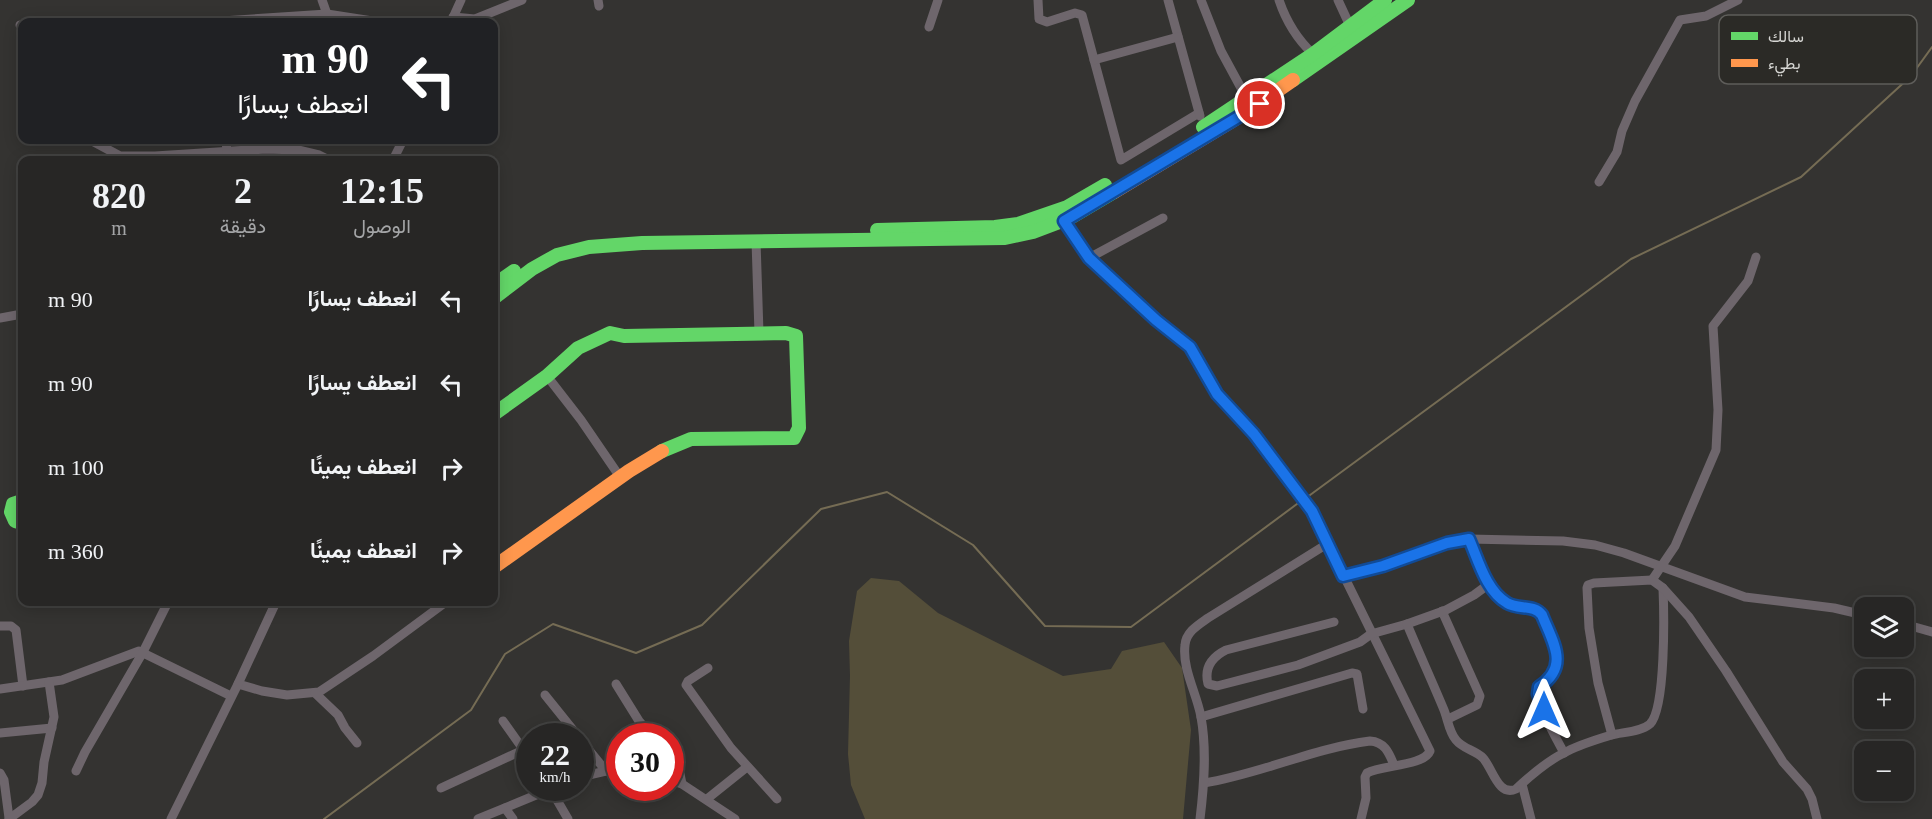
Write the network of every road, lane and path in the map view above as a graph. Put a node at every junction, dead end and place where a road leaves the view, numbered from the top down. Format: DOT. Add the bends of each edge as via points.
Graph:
graph roads {
  1 [pos="322,0"];
  2 [pos="461,0"];
  3 [pos="522,0"];
  4 [pos="938,0"];
  5 [pos="1038,0"];
  6 [pos="1168,0"];
  7 [pos="1201,0"];
  8 [pos="1279,0"];
  9 [pos="1338,0"];
  10 [pos="1385,0"];
  11 [pos="1408,0"];
  12 [pos="1738,0"];
  13 [pos="327,14"];
  14 [pos="268,18"];
  15 [pos="353,18"];
  16 [pos="453,18"];
  17 [pos="477,18"];
  18 [pos="1350,26"];
  19 [pos="929,27"];
  20 [pos="1178,37"];
  21 [pos="1313,54"];
  22 [pos="1094,60"];
  23 [pos="1250,102"];
  24 [pos="1199,113"];
  25 [pos="1204,127"];
  26 [pos="98,144"];
  27 [pos="226,144"];
  28 [pos="288,149"];
  29 [pos="227,152"];
  30 [pos="120,156"];
  31 [pos="120,156"];
  32 [pos="155,156"];
  33 [pos="155,156"];
  34 [pos="287,156"];
  35 [pos="321,156"];
  36 [pos="1599,182"];
  37 [pos="1067,215"];
  38 [pos="1163,218"];
  39 [pos="757,237"];
  40 [pos="1756,257"];
  41 [pos="1089,258"];
  42 [pos="498,282"];
  43 [pos="498,295"];
  44 [pos="18,315"];
  45 [pos="0,318"];
  46 [pos="759,333"];
  47 [pos="547,376"];
  48 [pos="498,411"];
  49 [pos="620,477"];
  50 [pos="1469,539"];
  51 [pos="1327,544"];
  52 [pos="498,564"];
  53 [pos="1662,568"];
  54 [pos="1343,576"];
  55 [pos="1652,580"];
  56 [pos="1489,584"];
  57 [pos="1663,588"];
  58 [pos="166,606"];
  59 [pos="272,606"];
  60 [pos="441,606"];
  61 [pos="1442,611"];
  62 [pos="1854,613"];
  63 [pos="1334,622"];
  64 [pos="1407,624"];
  65 [pos="0,626"];
  66 [pos="1914,627"];
  67 [pos="1932,632"];
  68 [pos="1371,634"];
  69 [pos="142,652"];
  70 [pos="708,668"];
  71 [pos="49,682"];
  72 [pos="238,684"];
  73 [pos="616,684"];
  74 [pos="23,686"];
  75 [pos="0,689"];
  76 [pos="315,693"];
  77 [pos="545,695"];
  78 [pos="231,696"];
  79 [pos="1363,709"];
  80 [pos="1201,717"];
  81 [pos="1448,719"];
  82 [pos="503,722"];
  83 [pos="567,723"];
  84 [pos="641,723"];
  85 [pos="52,728"];
  86 [pos="0,734"];
  87 [pos="1612,735"];
  88 [pos="516,740"];
  89 [pos="357,743"];
  90 [pos="516,753"];
  91 [pos="1564,753"];
  92 [pos="594,756"];
  93 [pos="1394,765"];
  94 [pos="747,767"];
  95 [pos="76,771"];
  96 [pos="606,771"];
  97 [pos="0,773"];
  98 [pos="594,774"];
  99 [pos="1204,783"];
  100 [pos="1522,784"];
  101 [pos="684,785"];
  102 [pos="441,788"];
  103 [pos="706,799"];
  104 [pos="777,799"];
  105 [pos="521,801"];
  106 [pos="557,801"];
  107 [pos="505,808"];
  108 [pos="564,818"];
  109 [pos="9,819"];
  110 [pos="171,819"];
  111 [pos="478,819"];
  112 [pos="513,819"];
  113 [pos="735,819"];
  114 [pos="1200,819"];
  115 [pos="1361,819"];
  116 [pos="1531,819"];
  117 [pos="1817,819"];
  1 -- 13 [label="street"];
  2 -- 16 [label="street"];
  3 -- 17 [label="street"];
  4 -- 19 [label="street"];
  5 -- 22 [label="street" via="1043,22 1075,13 1082,15"];
  6 -- 20 [label="street"];
  7 -- 23 [label="street" via="1221,51"];
  8 -- 21 [label="street" via="1298,39"];
  9 -- 18 [label="street"];
  10 -- 18 [label="main road"];
  11 -- 23 [label="main road"];
  12 -- 36 [label="street" via="1706,16 1680,20 1635,101 1617,152"];
  13 -- 14 [label="street"];
  13 -- 15 [label="street"];
  18 -- 21 [label="main road"];
  20 -- 22 [label="street"];
  20 -- 24 [label="street"];
  21 -- 23 [label="main road"];
  22 -- 24 [label="street" via="1121,160"];
  23 -- 25 [label="main road"];
  23 -- 37 [label="main road"];
  24 -- 25 [label="street"];
  25 -- 37 [label="main road"];
  26 -- 30 [label="street"];
  27 -- 29 [label="street"];
  28 -- 29 [label="street"];
  28 -- 34 [label="street"];
  28 -- 35 [label="street"];
  29 -- 33 [label="street"];
  31 -- 32 [label="street"];
  37 -- 39 [label="main road" via="1018,224 996,233"];
  37 -- 41 [label="street"];
  38 -- 41 [label="street"];
  39 -- 42 [label="main road" via="663,234 589,238 541,252"];
  39 -- 43 [label="main road" via="570,251 545,261"];
  39 -- 46 [label="street"];
  40 -- 53 [label="street" via="1748,281 1713,326 1716,450"];
  41 -- 51 [label="street" via="1190,347 1217,394 1294,484"];
  44 -- 45 [label="street"];
  46 -- 47 [label="main road" via="610,333 578,348"];
  46 -- 49 [label="main road" via="796,336 799,428 794,438 691,439 647,458"];
  47 -- 48 [label="main road"];
  47 -- 49 [label="street"];
  49 -- 52 [label="main road"];
  50 -- 53 [label="street" via="1595,545"];
  50 -- 54 [label="street"];
  50 -- 56 [label="street"];
  51 -- 54 [label="street"];
  51 -- 80 [label="street" via="1208,618 1186,638 1190,680"];
  53 -- 55 [label="street"];
  53 -- 62 [label="street" via="1745,597"];
  54 -- 68 [label="street"];
  55 -- 57 [label="street"];
  55 -- 87 [label="street" via="1594,583 1587,588 1598,683"];
  56 -- 61 [label="street"];
  56 -- 91 [label="street" via="1508,604 1542,615 1558,659 1555,673 1539,687 1538,694"];
  57 -- 87 [label="street" via="1665,632 1656,714 1649,725"];
  57 -- 117 [label="street" via="1689,617 1783,762 1807,789"];
  58 -- 69 [label="street"];
  59 -- 72 [label="street"];
  60 -- 76 [label="street" via="335,683"];
  61 -- 64 [label="street"];
  61 -- 81 [label="street" via="1480,696 1477,705"];
  63 -- 68 [label="street" via="1226,650 1209,666 1208,684 1217,686 1298,665 1360,642"];
  64 -- 68 [label="street"];
  64 -- 81 [label="street"];
  65 -- 74 [label="street" via="16,630"];
  66 -- 67 [label="street"];
  68 -- 93 [label="street" via="1430,751 1423,759"];
  69 -- 71 [label="street"];
  69 -- 78 [label="street"];
  69 -- 95 [label="street"];
  70 -- 94 [label="street" via="686,686"];
  71 -- 74 [label="street"];
  71 -- 85 [label="street"];
  72 -- 76 [label="street" via="286,695"];
  72 -- 78 [label="street"];
  73 -- 84 [label="street"];
  74 -- 75 [label="street"];
  76 -- 89 [label="street" via="338,715"];
  77 -- 83 [label="street"];
  78 -- 110 [label="street"];
  79 -- 80 [label="street" via="1357,674 1352,673"];
  80 -- 99 [label="street"];
  81 -- 100 [label="street" via="1457,742 1482,757 1502,789 1512,791"];
  82 -- 88 [label="street"];
  85 -- 86 [label="street"];
  85 -- 109 [label="street" via="38,795"];
  87 -- 91 [label="street"];
  90 -- 102 [label="street"];
  91 -- 100 [label="street"];
  92 -- 96 [label="street"];
  93 -- 99 [label="street" via="1383,745 1370,741"];
  93 -- 115 [label="street" via="1367,773"];
  94 -- 103 [label="street"];
  94 -- 104 [label="street"];
  96 -- 98 [label="street"];
  97 -- 109 [label="street"];
  99 -- 114 [label="street"];
  100 -- 116 [label="street"];
  101 -- 103 [label="street"];
  103 -- 113 [label="street"];
  105 -- 107 [label="street"];
  106 -- 108 [label="street"];
  107 -- 111 [label="street"];
  107 -- 112 [label="street"];
}
